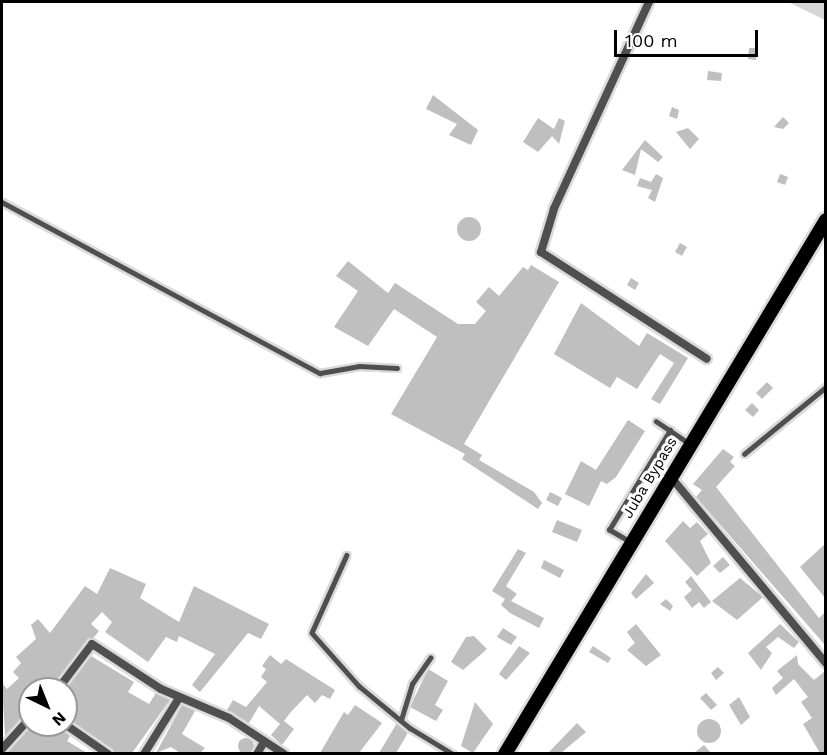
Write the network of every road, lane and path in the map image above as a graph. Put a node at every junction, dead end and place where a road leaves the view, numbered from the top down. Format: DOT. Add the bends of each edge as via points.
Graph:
graph roads {
  1 [pos="649,2"];
  2 [pos="2,202"];
  3 [pos="825,220"];
  4 [pos="707,359"];
  5 [pos="397,368"];
  6 [pos="825,387"];
  7 [pos="656,421"];
  8 [pos="670,430"];
  9 [pos="690,443"];
  10 [pos="744,454"];
  11 [pos="670,476"];
  12 [pos="631,542"];
  13 [pos="347,555"];
  14 [pos="430,657"];
  15 [pos="825,663"];
  16 [pos="67,677"];
  17 [pos="179,698"];
  18 [pos="401,720"];
  19 [pos="18,732"];
  20 [pos="78,733"];
  21 [pos="264,742"];
  22 [pos="2,750"];
  23 [pos="108,753"];
  24 [pos="144,753"];
  25 [pos="257,753"];
  26 [pos="284,753"];
  27 [pos="453,753"];
  28 [pos="506,753"];
  1 -- 4 [label="street" via="554,208 541,252"];
  2 -- 5 [label="lane" via="320,373 359,366"];
  3 -- 9 [label="main road, Juba Bypass"];
  6 -- 10 [label="lane"];
  7 -- 8 [label="lane"];
  8 -- 9 [label="lane"];
  8 -- 12 [label="lane" via="609,530"];
  9 -- 11 [label="main road, Juba Bypass"];
  11 -- 12 [label="main road, Juba Bypass"];
  11 -- 15 [label="street"];
  12 -- 28 [label="main road, Juba Bypass"];
  13 -- 18 [label="lane" via="312,633 342,670"];
  14 -- 18 [label="lane" via="412,684"];
  16 -- 17 [label="street" via="92,644"];
  17 -- 21 [label="street" via="229,718"];
  17 -- 24 [label="street"];
  18 -- 27 [label="lane"];
  19 -- 22 [label="street"];
  20 -- 23 [label="street"];
  21 -- 25 [label="street"];
  21 -- 26 [label="street"];
}
